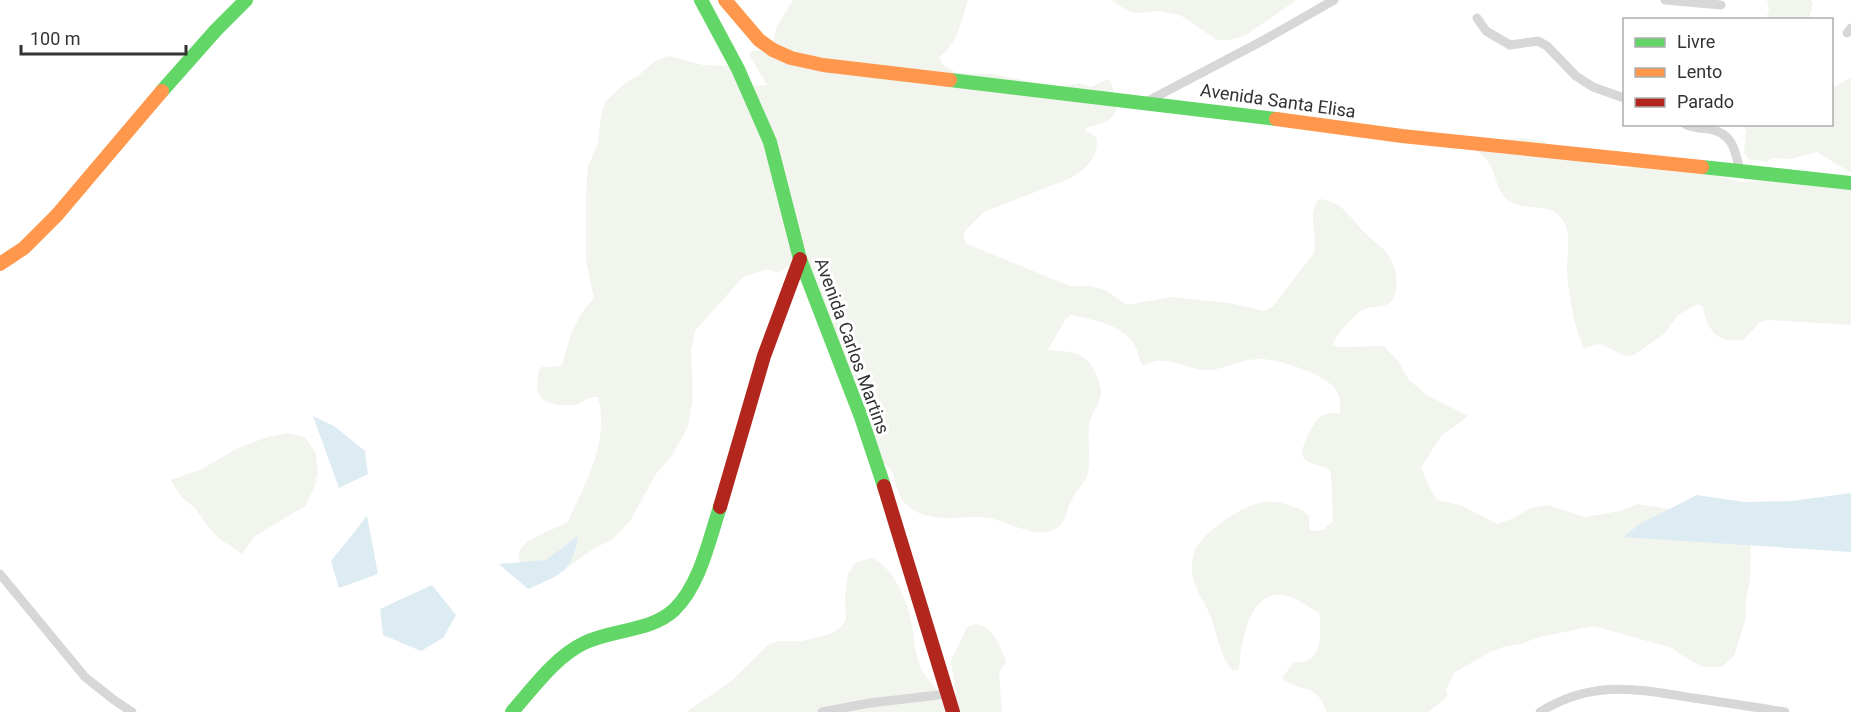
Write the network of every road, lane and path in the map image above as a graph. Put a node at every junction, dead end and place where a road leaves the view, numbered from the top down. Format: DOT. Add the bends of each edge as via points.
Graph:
graph roads {
  1 [pos="246,0"];
  2 [pos="700,0"];
  3 [pos="724,0"];
  4 [pos="1334,0"];
  5 [pos="1665,0"];
  6 [pos="1721,5"];
  7 [pos="1477,18"];
  8 [pos="1623,98"];
  9 [pos="1146,102"];
  10 [pos="1695,126"];
  11 [pos="1740,171"];
  12 [pos="1851,183"];
  13 [pos="800,259"];
  14 [pos="0,264"];
  15 [pos="0,574"];
  16 [pos="947,694"];
  17 [pos="1740,709"];
  18 [pos="132,712"];
  19 [pos="512,712"];
  20 [pos="822,712"];
  21 [pos="953,712"];
  22 [pos="1540,712"];
  23 [pos="1785,712"];
  1 -- 14 [label="street" via="157,96 57,215 24,248"];
  2 -- 13 [label="street, Avenida Carlos Martins" via="738,69 770,142"];
  3 -- 9 [label="street, Avenida Santa Elisa" via="772,50 801,61"];
  4 -- 9 [label="street"];
  5 -- 6 [label="street"];
  7 -- 8 [label="street" via="1486,32 1510,45 1538,41 1576,76"];
  9 -- 11 [label="street, Avenida Santa Elisa" via="1402,136"];
  10 -- 11 [label="street" via="1728,137"];
  11 -- 12 [label="street, Avenida Santa Elisa"];
  13 -- 16 [label="street, Avenida Carlos Martins" via="861,417"];
  13 -- 19 [label="street" via="760,367 718,512 688,592 662,620 581,645"];
  15 -- 18 [label="street" via="85,677"];
  16 -- 20 [label="street"];
  16 -- 21 [label="street, Avenida Carlos Martins"];
  17 -- 22 [label="street" via="1614,688 1570,697"];
  17 -- 23 [label="street"];
}
